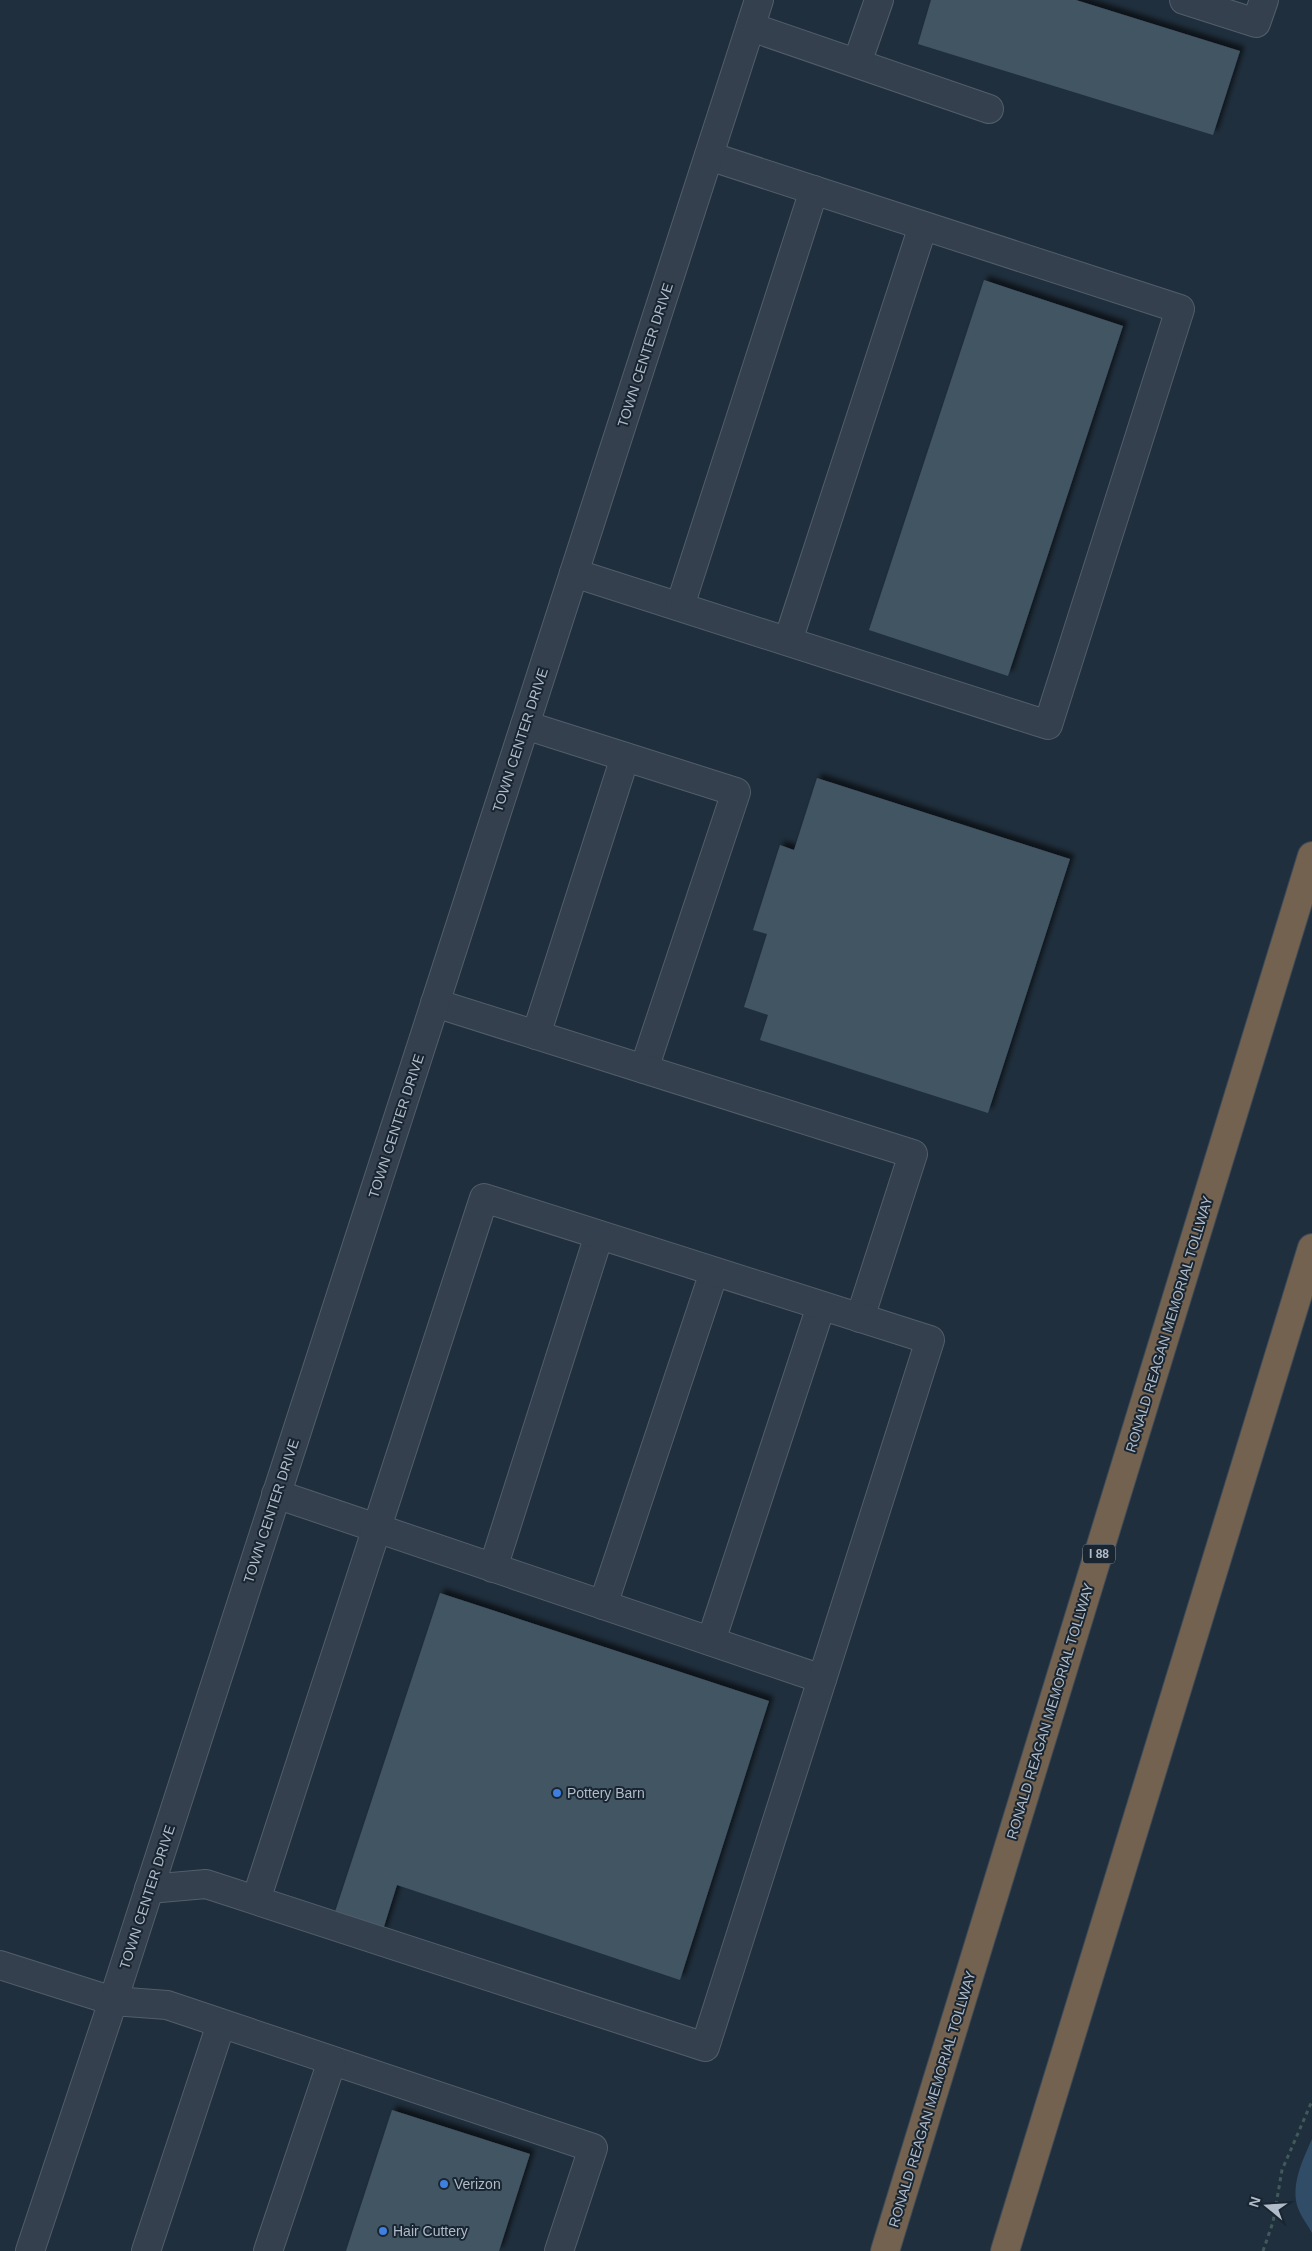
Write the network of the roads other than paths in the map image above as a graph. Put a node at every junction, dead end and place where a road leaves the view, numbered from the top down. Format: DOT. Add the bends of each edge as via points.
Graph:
graph roads {
  1 [pos="759,0"];
  2 [pos="879,0"];
  3 [pos="1184,0"];
  4 [pos="1264,0"];
  5 [pos="751,27"];
  6 [pos="857,63"];
  7 [pos="989,109"];
  8 [pos="709,156"];
  9 [pos="814,190"];
  10 [pos="923,226"];
  11 [pos="574,572"];
  12 [pos="680,606"];
  13 [pos="788,641"];
  14 [pos="525,725"];
  15 [pos="625,757"];
  16 [pos="1312,856"];
  17 [pos="435,1003"];
  18 [pos="536,1035"];
  19 [pos="644,1069"];
  20 [pos="599,1235"];
  21 [pos="1312,1248"];
  22 [pos="714,1272"];
  23 [pos="821,1306"];
  24 [pos="860,1318"];
  25 [pos="276,1494"];
  26 [pos="376,1529"];
  27 [pos="493,1568"];
  28 [pos="603,1605"];
  29 [pos="711,1642"];
  30 [pos="822,1679"];
  31 [pos="149,1889"];
  32 [pos="256,1900"];
  33 [pos="0,1965"];
  34 [pos="113,2001"];
  35 [pos="221,2024"];
  36 [pos="332,2061"];
  37 [pos="30,2251"];
  38 [pos="146,2251"];
  39 [pos="268,2251"];
  40 [pos="559,2251"];
  41 [pos="885,2251"];
  42 [pos="1005,2251"];
  1 -- 5 [label="street, TOWN CENTER DRIVE"];
  2 -- 6 [label="street"];
  3 -- 4 [label="street" via="1256,23"];
  5 -- 6 [label="street"];
  5 -- 8 [label="street, TOWN CENTER DRIVE"];
  6 -- 7 [label="street"];
  8 -- 9 [label="street"];
  8 -- 11 [label="street, TOWN CENTER DRIVE"];
  9 -- 10 [label="street"];
  9 -- 12 [label="street"];
  10 -- 13 [label="street"];
  10 -- 13 [label="street" via="1180,309 1048,725"];
  11 -- 12 [label="street"];
  11 -- 14 [label="street, TOWN CENTER DRIVE"];
  12 -- 13 [label="street"];
  14 -- 15 [label="street"];
  14 -- 17 [label="street, TOWN CENTER DRIVE"];
  15 -- 18 [label="street"];
  15 -- 19 [label="street" via="736,792"];
  16 -- 41 [label="highway, RONALD REAGAN MEMORIAL TOLLWAY / I 88"];
  17 -- 18 [label="street"];
  17 -- 25 [label="street, TOWN CENTER DRIVE"];
  18 -- 19 [label="street"];
  19 -- 24 [label="street" via="913,1154"];
  20 -- 22 [label="street"];
  20 -- 26 [label="street" via="484,1198"];
  20 -- 27 [label="street"];
  21 -- 42 [label="highway"];
  22 -- 23 [label="street"];
  22 -- 28 [label="street"];
  23 -- 24 [label="street"];
  23 -- 29 [label="street"];
  24 -- 30 [label="street" via="930,1340"];
  25 -- 26 [label="street"];
  25 -- 31 [label="street, TOWN CENTER DRIVE"];
  26 -- 27 [label="street"];
  26 -- 32 [label="street"];
  27 -- 28 [label="street"];
  28 -- 29 [label="street"];
  29 -- 30 [label="street"];
  30 -- 32 [label="street" via="704,2047"];
  31 -- 32 [label="street" via="206,1884"];
  31 -- 34 [label="street, TOWN CENTER DRIVE"];
  33 -- 34 [label="street"];
  34 -- 35 [label="street" via="167,2006"];
  34 -- 37 [label="street, TOWN CENTER DRIVE"];
  35 -- 36 [label="street"];
  35 -- 38 [label="street"];
  36 -- 39 [label="street"];
  36 -- 40 [label="street" via="593,2148"];
}
